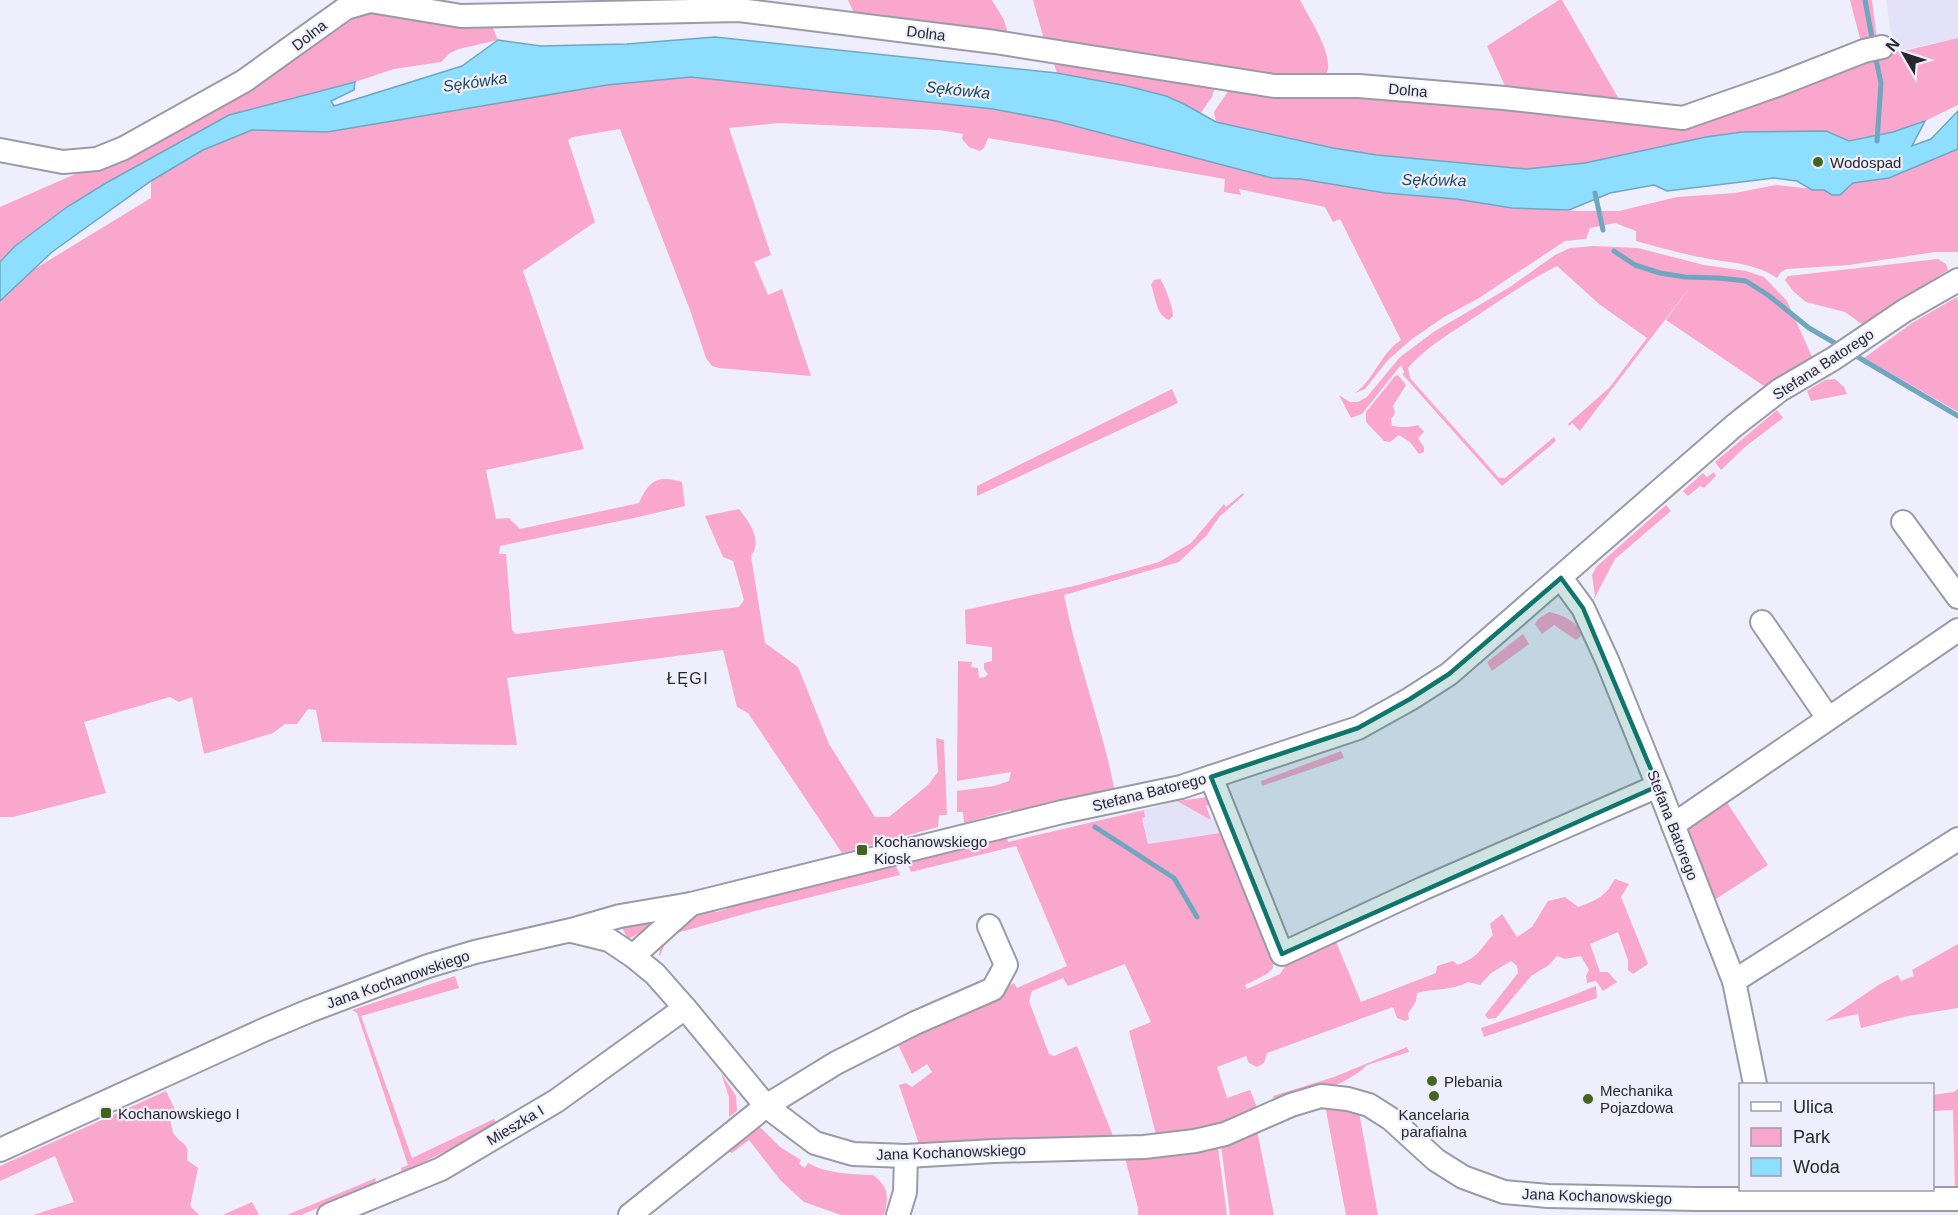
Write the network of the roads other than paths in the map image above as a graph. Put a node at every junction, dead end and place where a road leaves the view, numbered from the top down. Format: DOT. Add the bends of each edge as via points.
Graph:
graph roads {
  1 [pos="1882,47"];
  2 [pos="0,150"];
  3 [pos="1958,280"];
  4 [pos="1903,522"];
  5 [pos="1561,578"];
  6 [pos="1958,597"];
  7 [pos="1762,622"];
  8 [pos="1958,630"];
  9 [pos="1828,718"];
  10 [pos="1211,777"];
  11 [pos="1658,786"];
  12 [pos="1673,825"];
  13 [pos="1958,839"];
  14 [pos="691,904"];
  15 [pos="620,916"];
  16 [pos="989,927"];
  17 [pos="571,930"];
  18 [pos="626,951"];
  19 [pos="1734,981"];
  20 [pos="685,1008"];
  21 [pos="1755,1083"];
  22 [pos="766,1106"];
  23 [pos="0,1150"];
  24 [pos="906,1156"];
  25 [pos="1958,1199"];
  26 [pos="1763,1201"];
  27 [pos="329,1215"];
  28 [pos="630,1215"];
  29 [pos="898,1215"];
  1 -- 2 [label="street, Dolna" via="1683,118 1359,86 1274,86 1014,45 740,10 461,16 370,1 351,5 244,81 115,152 97,159 63,162"];
  3 -- 5 [label="street, Stefana Batorego" via="1780,390"];
  4 -- 6 [label="street"];
  5 -- 10 [label="street, Stefana Batorego" via="1449,674 1410,699 1358,728"];
  5 -- 11 [label="street, Stefana Batorego" via="1583,608"];
  7 -- 9 [label="street"];
  8 -- 9 [label="street"];
  9 -- 12 [label="street"];
  10 -- 11 [label="street" via="1282,954"];
  10 -- 14 [label="street, Stefana Batorego"];
  11 -- 12 [label="street, Stefana Batorego"];
  12 -- 19 [label="street, Stefana Batorego"];
  13 -- 19 [label="street"];
  14 -- 15 [label="street, Stefana Batorego"];
  14 -- 18 [label="street, Stefana Batorego"];
  15 -- 17 [label="street, Stefana Batorego"];
  15 -- 18 [label="street"];
  16 -- 22 [label="street" via="1006,965 993,989 836,1063"];
  17 -- 18 [label="street, Jana Kochanowskiego" via="609,940"];
  17 -- 23 [label="street, Jana Kochanowskiego" via="428,966 317,1007"];
  18 -- 20 [label="street, Jana Kochanowskiego" via="655,974"];
  19 -- 21 [label="street, Stefana Batorego"];
  20 -- 22 [label="street, Jana Kochanowskiego"];
  20 -- 27 [label="street, Mieszka I" via="556,1101 441,1169"];
  22 -- 24 [label="street, Jana Kochanowskiego" via="815,1143 853,1154"];
  22 -- 28 [label="street"];
  24 -- 26 [label="street, Jana Kochanowskiego" via="1195,1142 1321,1096 1370,1105 1436,1160 1463,1177 1504,1192"];
  24 -- 29 [label="street"];
  25 -- 26 [label="street, Jana Kochanowskiego"];
}
